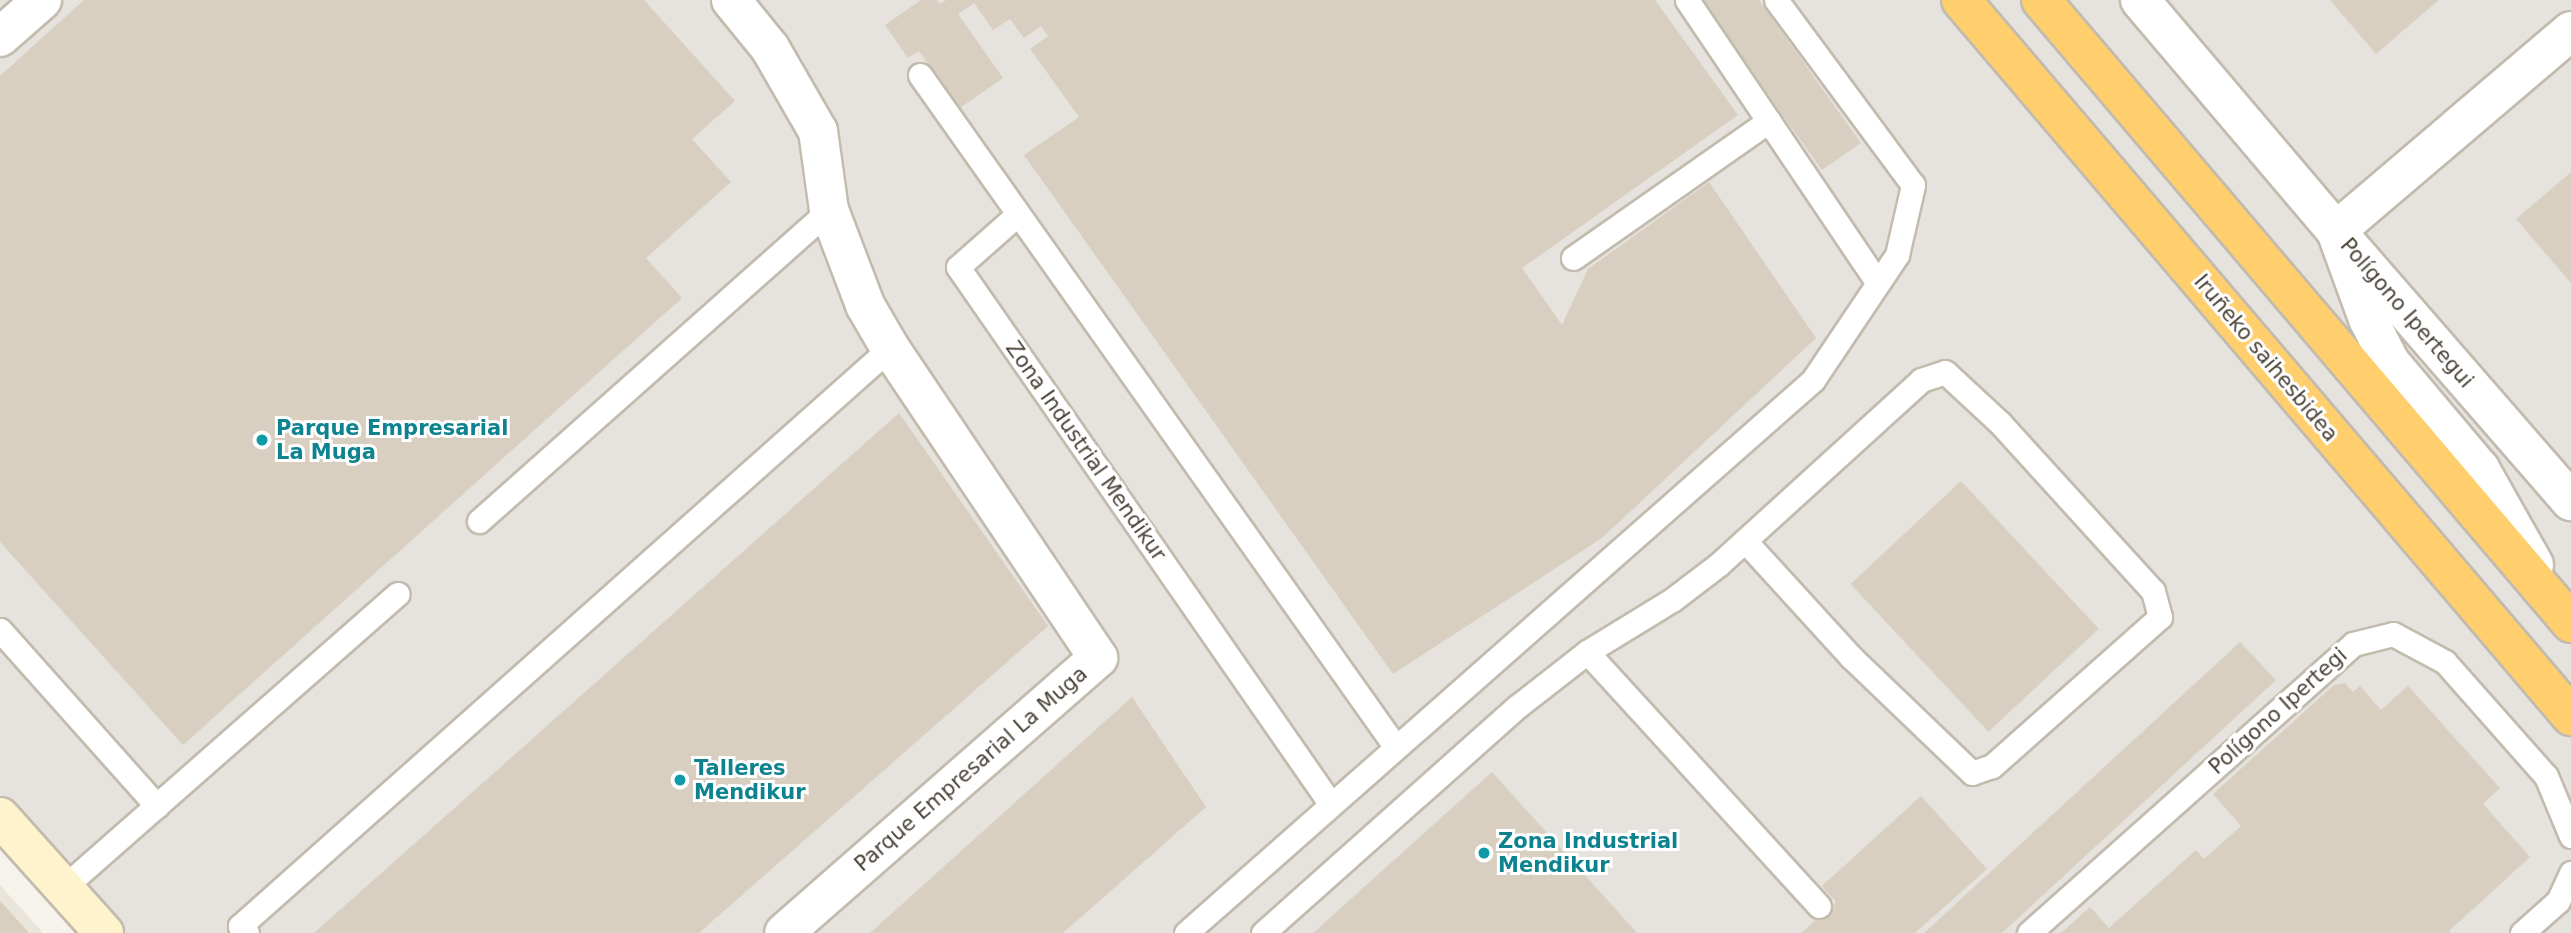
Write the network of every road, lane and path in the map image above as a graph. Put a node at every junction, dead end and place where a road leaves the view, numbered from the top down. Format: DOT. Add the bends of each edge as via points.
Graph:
graph roads {
  1 [pos="42,0"];
  2 [pos="731,0"];
  3 [pos="1687,0"];
  4 [pos="1776,0"];
  5 [pos="1961,0"];
  6 [pos="2041,0"];
  7 [pos="2140,0"];
  8 [pos="2571,31"];
  9 [pos="0,37"];
  10 [pos="920,75"];
  11 [pos="1769,121"];
  12 [pos="829,210"];
  13 [pos="1018,214"];
  14 [pos="2336,231"];
  15 [pos="1573,258"];
  16 [pos="1878,283"];
  17 [pos="890,348"];
  18 [pos="2571,501"];
  19 [pos="479,522"];
  20 [pos="1745,541"];
  21 [pos="397,594"];
  22 [pos="2564,615"];
  23 [pos="0,630"];
  24 [pos="1587,652"];
  25 [pos="2571,716"];
  26 [pos="1395,746"];
  27 [pos="1331,803"];
  28 [pos="157,806"];
  29 [pos="0,817"];
  30 [pos="2571,836"];
  31 [pos="2571,873"];
  32 [pos="64,887"];
  33 [pos="1819,906"];
  34 [pos="104,933"];
  35 [pos="247,933"];
  36 [pos="784,933"];
  37 [pos="1186,933"];
  38 [pos="1263,933"];
  39 [pos="2029,933"];
  40 [pos="2522,933"];
  1 -- 9 [label="street"];
  2 -- 12 [label="street, Parque Empresarial La Muga" via="770,48 818,131"];
  3 -- 11 [label="lane"];
  4 -- 16 [label="lane" via="1913,185 1897,255"];
  5 -- 25 [label="highway, Iruñeko saihesbidea"];
  6 -- 22 [label="highway"];
  7 -- 14 [label="street"];
  8 -- 14 [label="street, Polígono Ipertegui"];
  10 -- 13 [label="lane"];
  11 -- 15 [label="lane"];
  11 -- 16 [label="lane"];
  12 -- 17 [label="street, Parque Empresarial La Muga" via="865,305"];
  12 -- 19 [label="lane"];
  13 -- 26 [label="lane"];
  13 -- 27 [label="lane, Zona Industrial Mendikur" via="958,267"];
  14 -- 18 [label="street, Polígono Ipertegui"];
  14 -- 22 [label="street" via="2368,319 2390,362 2480,469"];
  16 -- 26 [label="lane" via="1813,380"];
  17 -- 35 [label="lane" via="240,926"];
  17 -- 36 [label="street, Parque Empresarial La Muga" via="1098,658"];
  20 -- 20 [label="lane" via="1921,380 1945,372 2000,423 2153,591 2160,617 1992,766 1972,773 1851,657"];
  20 -- 24 [label="lane" via="1672,600"];
  21 -- 28 [label="lane"];
  23 -- 28 [label="lane"];
  24 -- 33 [label="lane"];
  24 -- 38 [label="lane" via="1518,706"];
  26 -- 27 [label="lane"];
  27 -- 37 [label="lane"];
  28 -- 32 [label="lane"];
  29 -- 32 [label="street"];
  30 -- 39 [label="lane, Polígono Ipertegi" via="2546,776 2445,662 2393,634 2353,644"];
  31 -- 40 [label="lane" via="2558,901"];
  32 -- 34 [label="street"];
}
